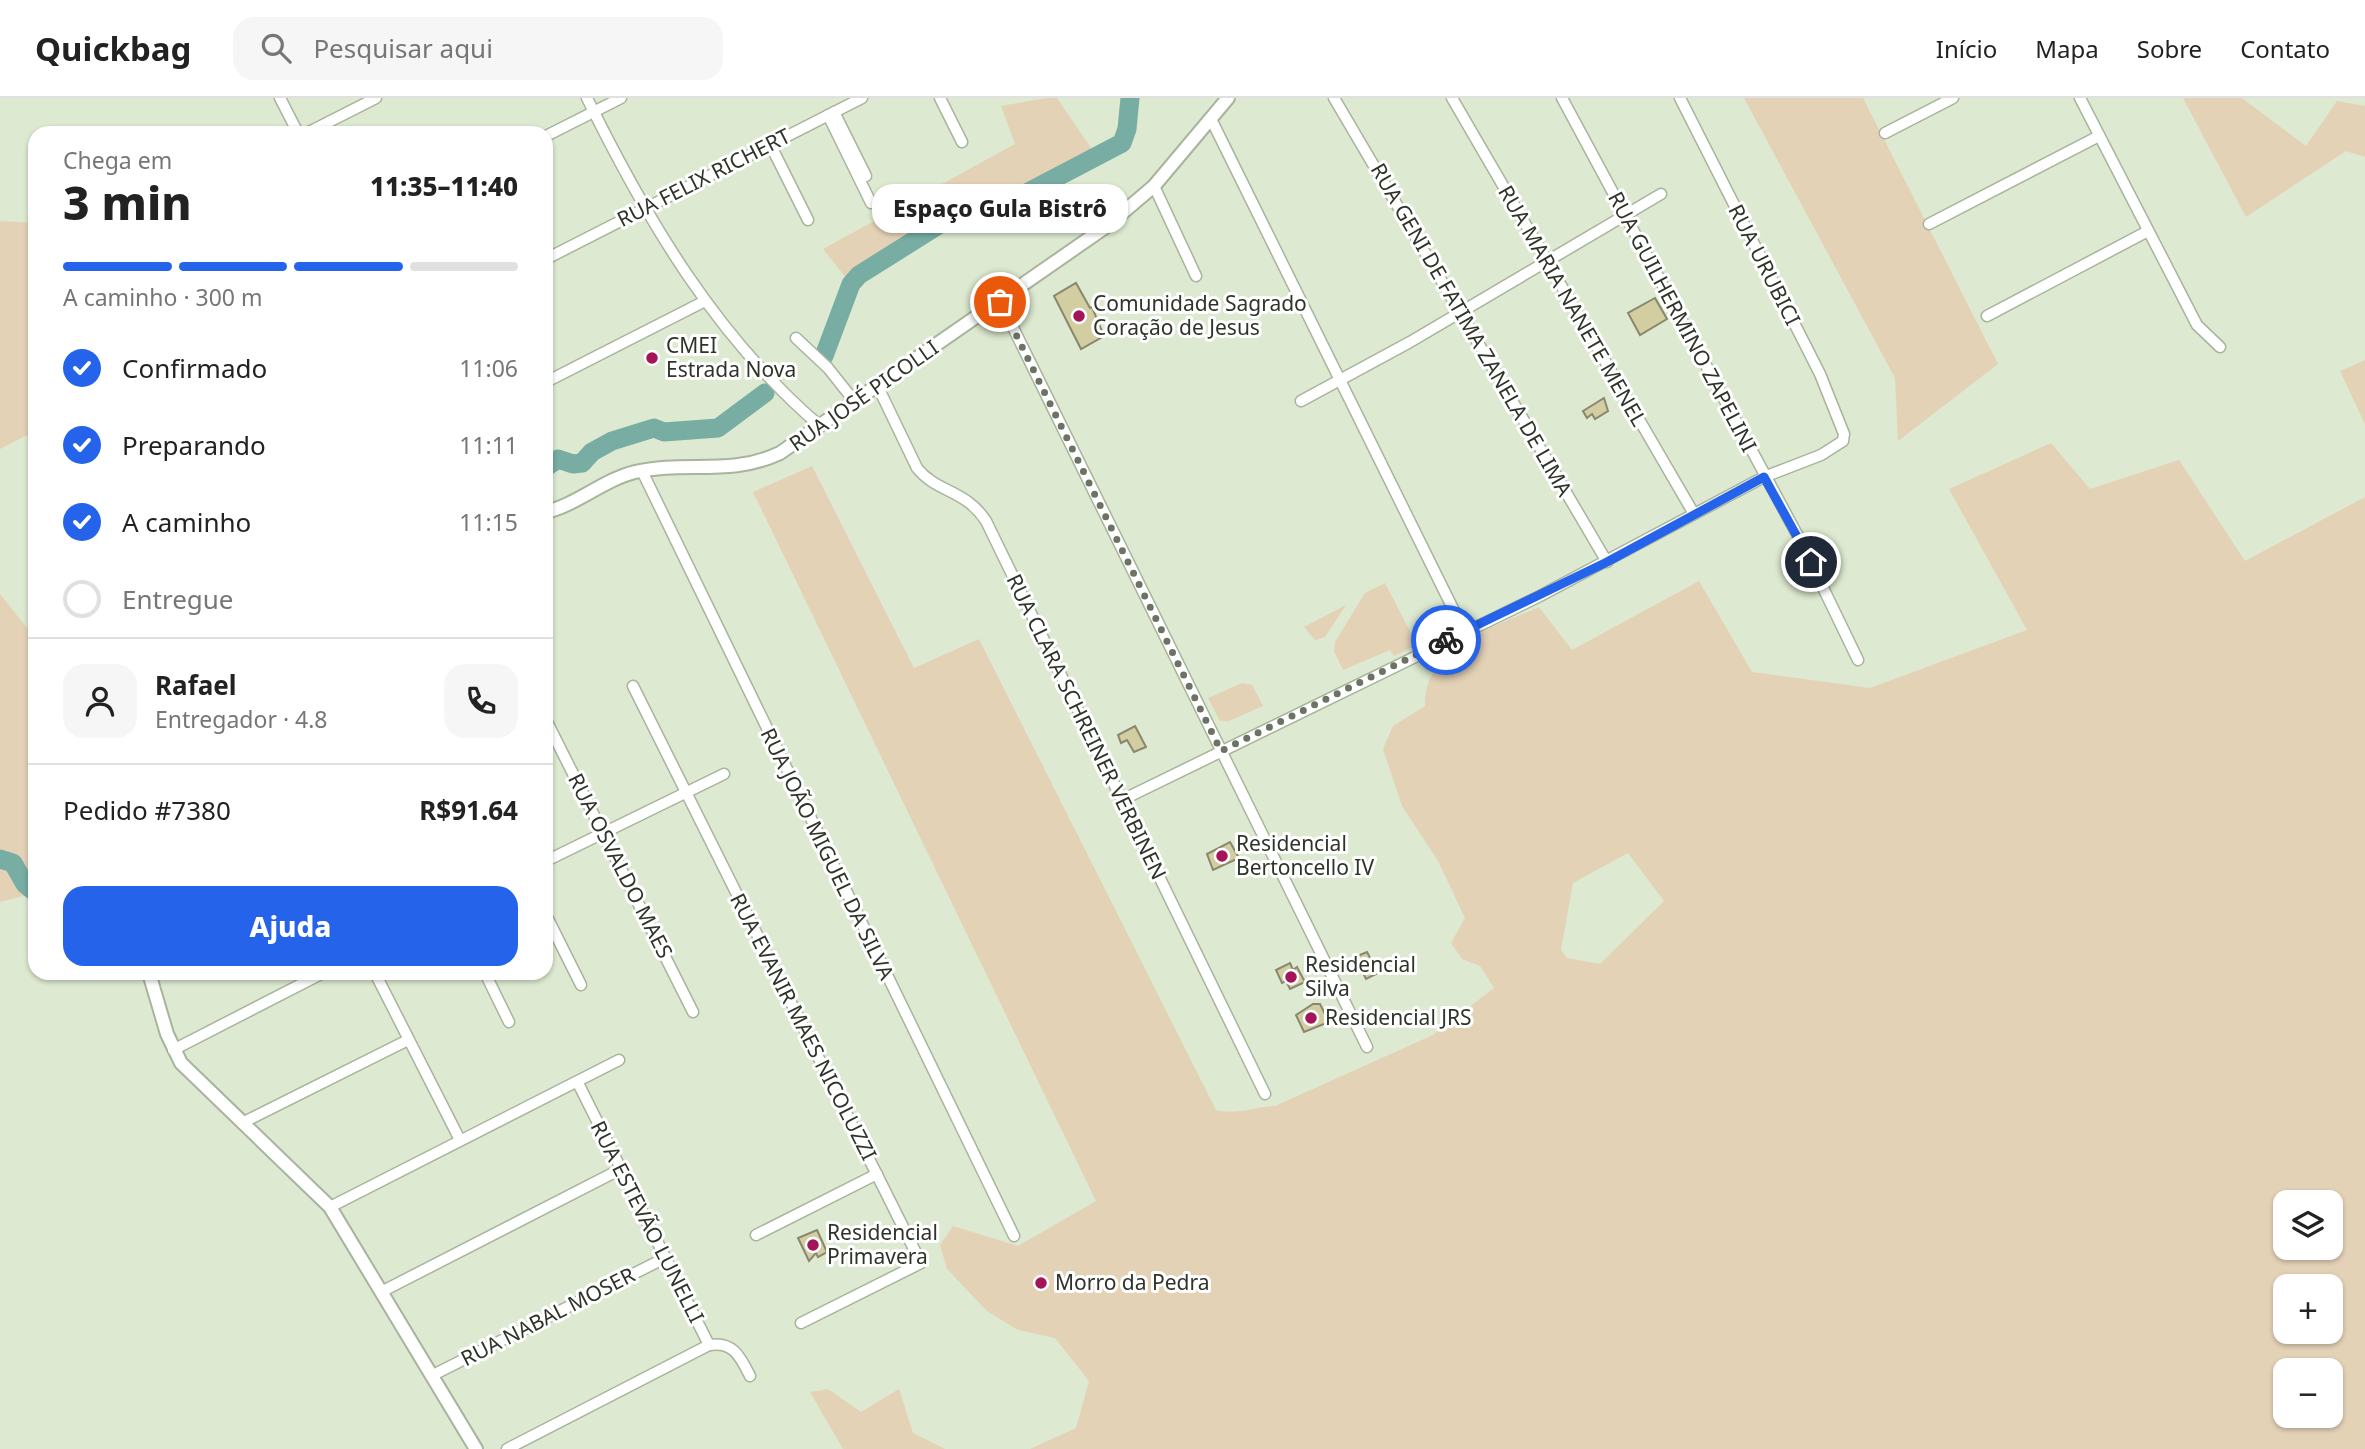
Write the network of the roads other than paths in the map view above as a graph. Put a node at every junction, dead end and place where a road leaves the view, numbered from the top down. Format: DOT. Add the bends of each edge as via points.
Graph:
graph roads {
  1 [pos="280,98"];
  2 [pos="376,98"];
  3 [pos="587,98"];
  4 [pos="621,98"];
  5 [pos="862,98"];
  6 [pos="940,98"];
  7 [pos="947,98"];
  8 [pos="1228,98"];
  9 [pos="1334,98"];
  10 [pos="1452,98"];
  11 [pos="1562,98"];
  12 [pos="1680,98"];
  13 [pos="1953,98"];
  14 [pos="2080,98"];
  15 [pos="594,112"];
  16 [pos="831,114"];
  17 [pos="1211,119"];
  18 [pos="294,126"];
  19 [pos="321,126"];
  20 [pos="553,132"];
  21 [pos="1885,133"];
  22 [pos="2099,136"];
  23 [pos="770,144"];
  24 [pos="866,176"];
  25 [pos="1154,187"];
  26 [pos="1661,194"];
  27 [pos="871,203"];
  28 [pos="644,209"];
  29 [pos="1625,215"];
  30 [pos="808,220"];
  31 [pos="1929,224"];
  32 [pos="2148,231"];
  33 [pos="553,255"];
  34 [pos="1546,263"];
  35 [pos="1196,276"];
  36 [pos="705,301"];
  37 [pos="1000,302"];
  38 [pos="1461,313"];
  39 [pos="1987,316"];
  40 [pos="796,338"];
  41 [pos="2220,347"];
  42 [pos="553,378"];
  43 [pos="1339,381"];
  44 [pos="878,387"];
  45 [pos="1301,401"];
  46 [pos="855,402"];
  47 [pos="820,426"];
  48 [pos="642,471"];
  49 [pos="1764,477"];
  50 [pos="553,510"];
  51 [pos="1694,514"];
  52 [pos="1607,562"];
  53 [pos="1464,631"];
  54 [pos="1858,660"];
  55 [pos="633,686"];
  56 [pos="553,734"];
  57 [pos="1221,751"];
  58 [pos="724,774"];
  59 [pos="685,792"];
  60 [pos="1122,800"];
  61 [pos="602,832"];
  62 [pos="553,857"];
  63 [pos="553,929"];
  64 [pos="151,980"];
  65 [pos="309,980"];
  66 [pos="378,980"];
  67 [pos="488,980"];
  68 [pos="581,985"];
  69 [pos="693,1012"];
  70 [pos="509,1022"];
  71 [pos="408,1040"];
  72 [pos="1367,1047"];
  73 [pos="173,1050"];
  74 [pos="620,1060"];
  75 [pos="578,1083"];
  76 [pos="1265,1094"];
  77 [pos="242,1124"];
  78 [pos="460,1140"];
  79 [pos="620,1170"];
  80 [pos="877,1174"];
  81 [pos="330,1207"];
  82 [pos="756,1235"];
  83 [pos="1014,1236"];
  84 [pos="665,1258"];
  85 [pos="382,1292"];
  86 [pos="801,1323"];
  87 [pos="709,1345"];
  88 [pos="750,1376"];
  89 [pos="431,1377"];
  90 [pos="476,1449"];
  91 [pos="507,1449"];
  1 -- 18 [label="street"];
  2 -- 19 [label="street"];
  3 -- 15 [label="street"];
  4 -- 15 [label="street"];
  5 -- 16 [label="street, RUA FELIX RICHERT"];
  6 -- 7 [label="street" via="964,140"];
  8 -- 17 [label="street, RUA JOSÉ PICOLLI"];
  9 -- 38 [label="street, RUA GENI DE FATIMA ZANELA DE LIMA"];
  10 -- 34 [label="street, RUA MARIA NANETE MENEL"];
  11 -- 29 [label="street, RUA GUILHERMINO ZAPELINI"];
  12 -- 49 [label="street, RUA URUBICI" via="1819,374 1844,434 1834,449"];
  13 -- 21 [label="street"];
  14 -- 22 [label="street"];
  15 -- 20 [label="street"];
  15 -- 28 [label="street"];
  16 -- 23 [label="street, RUA FELIX RICHERT"];
  16 -- 24 [label="street"];
  16 -- 27 [label="street"];
  17 -- 25 [label="street, RUA JOSÉ PICOLLI"];
  17 -- 43 [label="street"];
  22 -- 31 [label="street"];
  22 -- 32 [label="street"];
  23 -- 28 [label="street, RUA FELIX RICHERT"];
  23 -- 30 [label="street"];
  25 -- 35 [label="street"];
  25 -- 37 [label="street, RUA JOSÉ PICOLLI"];
  26 -- 29 [label="street"];
  28 -- 33 [label="street, RUA FELIX RICHERT"];
  28 -- 36 [label="street"];
  29 -- 34 [label="street"];
  29 -- 49 [label="street, RUA GUILHERMINO ZAPELINI"];
  32 -- 39 [label="street"];
  32 -- 41 [label="street" via="2197,325"];
  34 -- 38 [label="street"];
  34 -- 51 [label="street, RUA MARIA NANETE MENEL"];
  36 -- 42 [label="street"];
  36 -- 47 [label="street" via="754,363"];
  37 -- 44 [label="street, RUA JOSÉ PICOLLI"];
  37 -- 57 [label="street"];
  38 -- 43 [label="street"];
  38 -- 52 [label="street, RUA GENI DE FATIMA ZANELA DE LIMA"];
  40 -- 46 [label="street"];
  43 -- 45 [label="street"];
  43 -- 53 [label="street"];
  44 -- 46 [label="street, RUA JOSÉ PICOLLI"];
  44 -- 60 [label="street, RUA CLARA SCHREINER VERBINEN" via="924,477 975,504 986,521"];
  46 -- 47 [label="street, RUA JOSÉ PICOLLI"];
  47 -- 48 [label="street, RUA JOSÉ PICOLLI" via="758,463"];
  48 -- 50 [label="street, RUA JOSÉ PICOLLI"];
  48 -- 83 [label="street, RUA JOÃO MIGUEL DA SILVA"];
  49 -- 51 [label="street"];
  49 -- 54 [label="street, RUA GUILHERMINO ZAPELINI"];
  51 -- 52 [label="street"];
  52 -- 53 [label="street"];
  53 -- 57 [label="street"];
  55 -- 59 [label="street, RUA EVANIR MAES NICOLUZZI"];
  56 -- 61 [label="street, RUA OSVALDO MAES"];
  57 -- 60 [label="street"];
  57 -- 72 [label="street"];
  58 -- 59 [label="street"];
  59 -- 61 [label="street"];
  59 -- 80 [label="street, RUA EVANIR MAES NICOLUZZI"];
  60 -- 76 [label="street, RUA CLARA SCHREINER VERBINEN"];
  61 -- 62 [label="street"];
  61 -- 69 [label="street, RUA OSVALDO MAES"];
  63 -- 68 [label="street"];
  64 -- 73 [label="street"];
  65 -- 73 [label="street"];
  66 -- 71 [label="street"];
  67 -- 70 [label="street"];
  71 -- 77 [label="street"];
  71 -- 78 [label="street"];
  73 -- 77 [label="street" via="190,1074"];
  74 -- 75 [label="street"];
  75 -- 78 [label="street"];
  75 -- 79 [label="street, RUA ESTEVÃO LUNELLI"];
  77 -- 81 [label="street"];
  78 -- 81 [label="street"];
  79 -- 84 [label="street, RUA ESTEVÃO LUNELLI"];
  79 -- 85 [label="street"];
  80 -- 82 [label="street"];
  80 -- 86 [label="street, RUA EVANIR MAES NICOLUZZI" via="921,1263"];
  81 -- 85 [label="street"];
  84 -- 87 [label="street, RUA ESTEVÃO LUNELLI"];
  84 -- 89 [label="street, RUA NABAL MOSER"];
  85 -- 89 [label="street"];
  87 -- 88 [label="street, RUA ESTEVÃO LUNELLI" via="732,1347"];
  87 -- 91 [label="street"];
  89 -- 90 [label="street"];
}
